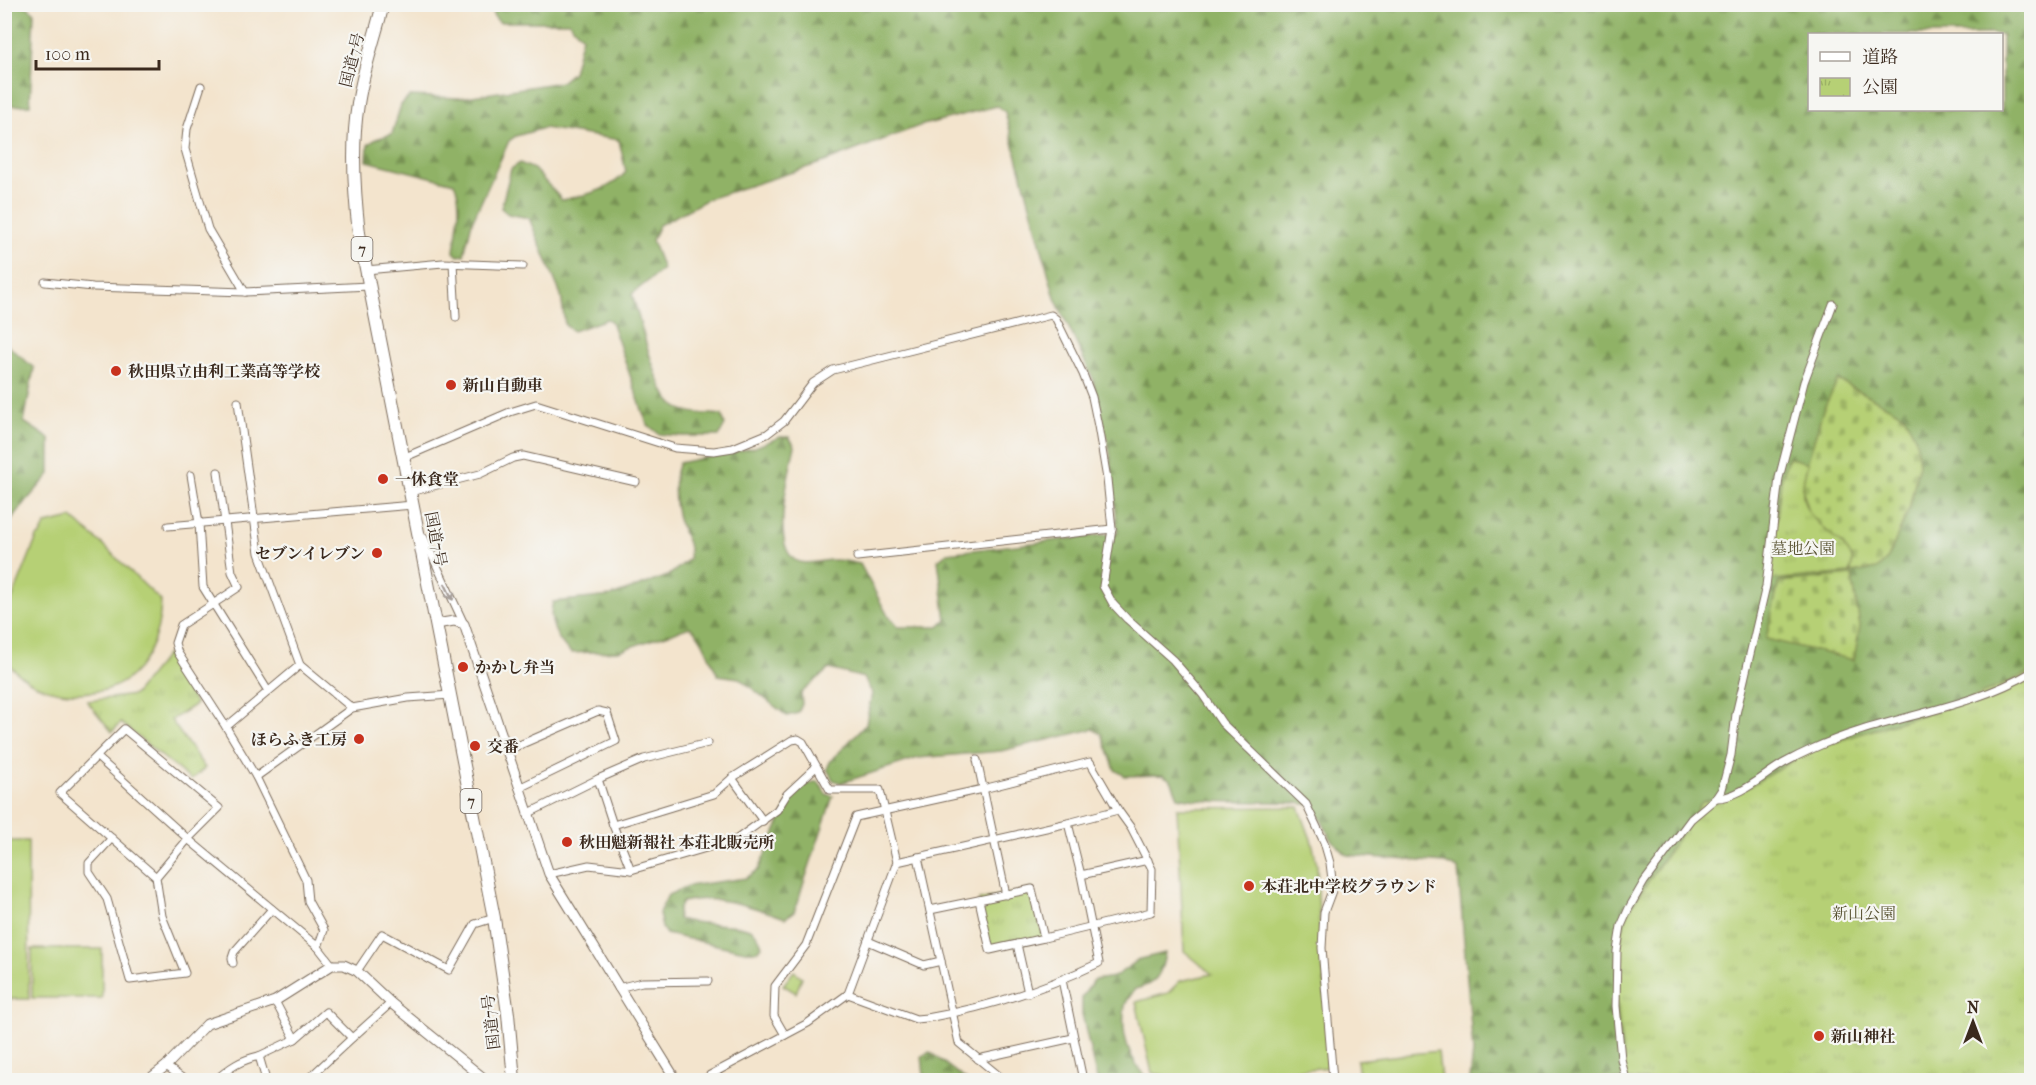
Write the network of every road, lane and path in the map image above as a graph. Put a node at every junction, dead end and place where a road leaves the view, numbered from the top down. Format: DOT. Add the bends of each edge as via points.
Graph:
graph roads {
  1 [pos="383,4"];
  2 [pos="201,86"];
  3 [pos="453,263"];
  4 [pos="523,266"];
  5 [pos="366,270"];
  6 [pos="45,282"];
  7 [pos="369,286"];
  8 [pos="245,292"];
  9 [pos="1833,304"];
  10 [pos="456,317"];
  11 [pos="238,402"];
  12 [pos="403,458"];
  13 [pos="218,472"];
  14 [pos="191,475"];
  15 [pos="636,482"];
  16 [pos="410,492"];
  17 [pos="413,505"];
  18 [pos="253,518"];
  19 [pos="225,520"];
  20 [pos="199,523"];
  21 [pos="416,523"];
  22 [pos="168,526"];
  23 [pos="1112,529"];
  24 [pos="857,557"];
  25 [pos="212,604"];
  26 [pos="436,624"];
  27 [pos="464,624"];
  28 [pos="300,665"];
  29 [pos="2031,672"];
  30 [pos="268,691"];
  31 [pos="451,694"];
  32 [pos="352,708"];
  33 [pos="226,727"];
  34 [pos="708,743"];
  35 [pos="508,750"];
  36 [pos="97,757"];
  37 [pos="976,760"];
  38 [pos="816,767"];
  39 [pos="256,777"];
  40 [pos="732,778"];
  41 [pos="598,779"];
  42 [pos="519,788"];
  43 [pos="983,789"];
  44 [pos="1716,798"];
  45 [pos="1118,810"];
  46 [pos="885,811"];
  47 [pos="527,814"];
  48 [pos="763,821"];
  49 [pos="1068,823"];
  50 [pos="613,825"];
  51 [pos="112,838"];
  52 [pos="188,839"];
  53 [pos="994,841"];
  54 [pos="918,857"];
  55 [pos="1148,860"];
  56 [pos="897,862"];
  57 [pos="630,870"];
  58 [pos="549,874"];
  59 [pos="1081,875"];
  60 [pos="156,877"];
  61 [pos="1006,894"];
  62 [pos="979,900"];
  63 [pos="272,909"];
  64 [pos="930,910"];
  65 [pos="494,918"];
  66 [pos="1092,927"];
  67 [pos="1044,938"];
  68 [pos="868,941"];
  69 [pos="1017,944"];
  70 [pos="318,947"];
  71 [pos="941,961"];
  72 [pos="233,963"];
  73 [pos="332,965"];
  74 [pos="357,971"];
  75 [pos="1062,980"];
  76 [pos="708,981"];
  77 [pos="618,988"];
  78 [pos="1028,993"];
  79 [pos="848,994"];
  80 [pos="275,1001"];
  81 [pos="391,1003"];
  82 [pos="952,1013"];
  83 [pos="785,1035"];
  84 [pos="352,1038"];
  85 [pos="1073,1038"];
  86 [pos="295,1039"];
  87 [pos="259,1056"];
  88 [pos="978,1059"];
  89 [pos="166,1066"];
  90 [pos="2031,1077"];
  91 [pos="148,1080"];
  92 [pos="185,1080"];
  93 [pos="216,1080"];
  94 [pos="266,1080"];
  95 [pos="307,1080"];
  96 [pos="486,1080"];
  97 [pos="514,1080"];
  98 [pos="676,1080"];
  99 [pos="705,1080"];
  100 [pos="1004,1080"];
  101 [pos="1083,1080"];
  102 [pos="1332,1080"];
  103 [pos="1626,1080"];
  104 [pos="2028,1080"];
  1 -- 5 [label="highway, 国道7号 / 7" via="358,103 356,134 355,199"];
  2 -- 8 [label="street" via="185,149 208,229"];
  3 -- 4 [label="street"];
  3 -- 5 [label="street"];
  3 -- 10 [label="street"];
  5 -- 7 [label="highway, 国道7号 / 7"];
  6 -- 8 [label="street"];
  7 -- 8 [label="street"];
  7 -- 12 [label="highway, 国道7号 / 7"];
  9 -- 44 [label="street" via="1804,382 1779,478 1766,586 1736,714 1731,755"];
  11 -- 18 [label="street"];
  12 -- 16 [label="highway, 国道7号 / 7"];
  12 -- 23 [label="street" via="536,404 675,448 733,448 767,434 784,421 813,383 833,370 1051,315 1070,344 1092,397"];
  13 -- 19 [label="street"];
  14 -- 20 [label="street"];
  15 -- 16 [label="street" via="523,456 480,474"];
  16 -- 17 [label="highway, 国道7号 / 7"];
  17 -- 18 [label="street"];
  17 -- 21 [label="highway, 国道7号 / 7"];
  18 -- 19 [label="street"];
  18 -- 28 [label="street" via="259,553"];
  19 -- 20 [label="street"];
  19 -- 25 [label="street" via="232,572 239,587"];
  20 -- 22 [label="street"];
  20 -- 25 [label="street" via="203,587"];
  21 -- 26 [label="highway, 国道7号 / 7"];
  21 -- 27 [label="street, one-way"];
  23 -- 24 [label="street"];
  23 -- 102 [label="street" via="1102,586 1113,604 1173,660 1222,723 1306,804 1324,842 1332,888 1324,912 1322,948"];
  25 -- 30 [label="street"];
  25 -- 33 [label="street" via="181,625 175,643"];
  26 -- 27 [label="street"];
  26 -- 31 [label="highway, 国道7号 / 7"];
  27 -- 35 [label="street"];
  28 -- 30 [label="street"];
  28 -- 32 [label="street"];
  29 -- 44 [label="street" via="1984,695 1855,732 1814,748 1739,792"];
  30 -- 33 [label="street"];
  31 -- 32 [label="street"];
  31 -- 65 [label="highway, 国道7号 / 7"];
  32 -- 39 [label="street"];
  33 -- 39 [label="street"];
  34 -- 41 [label="street" via="644,759"];
  35 -- 42 [label="street"];
  35 -- 42 [label="street" via="598,711 607,713 613,729 616,741"];
  36 -- 51 [label="street" via="60,793"];
  36 -- 52 [label="street"];
  36 -- 52 [label="street" via="124,729 219,808"];
  37 -- 43 [label="street"];
  38 -- 40 [label="street" via="798,739"];
  38 -- 46 [label="street" via="830,790 880,790"];
  38 -- 48 [label="street"];
  39 -- 70 [label="street" via="306,880 308,901 324,930"];
  40 -- 48 [label="street"];
  40 -- 50 [label="street" via="714,794"];
  41 -- 47 [label="street"];
  41 -- 50 [label="street"];
  42 -- 47 [label="street"];
  43 -- 45 [label="street" via="1090,762"];
  43 -- 46 [label="street"];
  43 -- 53 [label="street"];
  44 -- 103 [label="street" via="1691,819 1644,882 1621,926 1616,1006"];
  45 -- 49 [label="street"];
  45 -- 55 [label="street"];
  46 -- 56 [label="street"];
  46 -- 83 [label="street" via="856,817 806,945 775,986 774,1016"];
  47 -- 58 [label="street"];
  48 -- 57 [label="street" via="737,839"];
  49 -- 53 [label="street"];
  49 -- 59 [label="street"];
  50 -- 57 [label="street"];
  51 -- 60 [label="street"];
  51 -- 60 [label="street" via="89,863 89,872 107,899 130,980 185,973 162,916"];
  52 -- 60 [label="street"];
  52 -- 63 [label="street"];
  53 -- 54 [label="street"];
  53 -- 61 [label="street"];
  54 -- 56 [label="street"];
  54 -- 64 [label="street"];
  55 -- 59 [label="street"];
  55 -- 66 [label="street" via="1152,876 1151,912"];
  56 -- 68 [label="street"];
  57 -- 58 [label="street" via="589,865"];
  58 -- 77 [label="street"];
  59 -- 66 [label="street"];
  61 -- 62 [label="street"];
  61 -- 67 [label="street" via="1032,889"];
  62 -- 64 [label="street"];
  62 -- 69 [label="street" via="990,950"];
  63 -- 70 [label="street"];
  63 -- 72 [label="street" via="234,952"];
  64 -- 71 [label="street"];
  65 -- 74 [label="street" via="475,924 449,970 382,934"];
  65 -- 97 [label="highway, 国道7号 / 7"];
  66 -- 67 [label="street"];
  66 -- 75 [label="street" via="1099,963"];
  67 -- 69 [label="street"];
  68 -- 71 [label="street" via="924,965"];
  68 -- 79 [label="street"];
  69 -- 78 [label="street"];
  70 -- 73 [label="street"];
  71 -- 82 [label="street"];
  73 -- 74 [label="street"];
  73 -- 80 [label="street"];
  74 -- 81 [label="street"];
  75 -- 78 [label="street"];
  75 -- 85 [label="street"];
  76 -- 77 [label="street" via="642,982"];
  77 -- 98 [label="street"];
  78 -- 82 [label="street"];
  79 -- 82 [label="street" via="916,1019"];
  79 -- 83 [label="street"];
  80 -- 86 [label="street"];
  80 -- 89 [label="street" via="207,1024"];
  81 -- 84 [label="street"];
  81 -- 96 [label="street"];
  82 -- 88 [label="street" via="959,1043"];
  83 -- 99 [label="street"];
  84 -- 86 [label="street" via="326,1012"];
  84 -- 95 [label="street"];
  85 -- 88 [label="street"];
  85 -- 101 [label="street"];
  86 -- 87 [label="street"];
  87 -- 93 [label="street" via="231,1067"];
  87 -- 94 [label="street"];
  88 -- 100 [label="street"];
  89 -- 91 [label="street"];
  89 -- 92 [label="street"];
  90 -- 104 [label="street"];
}
